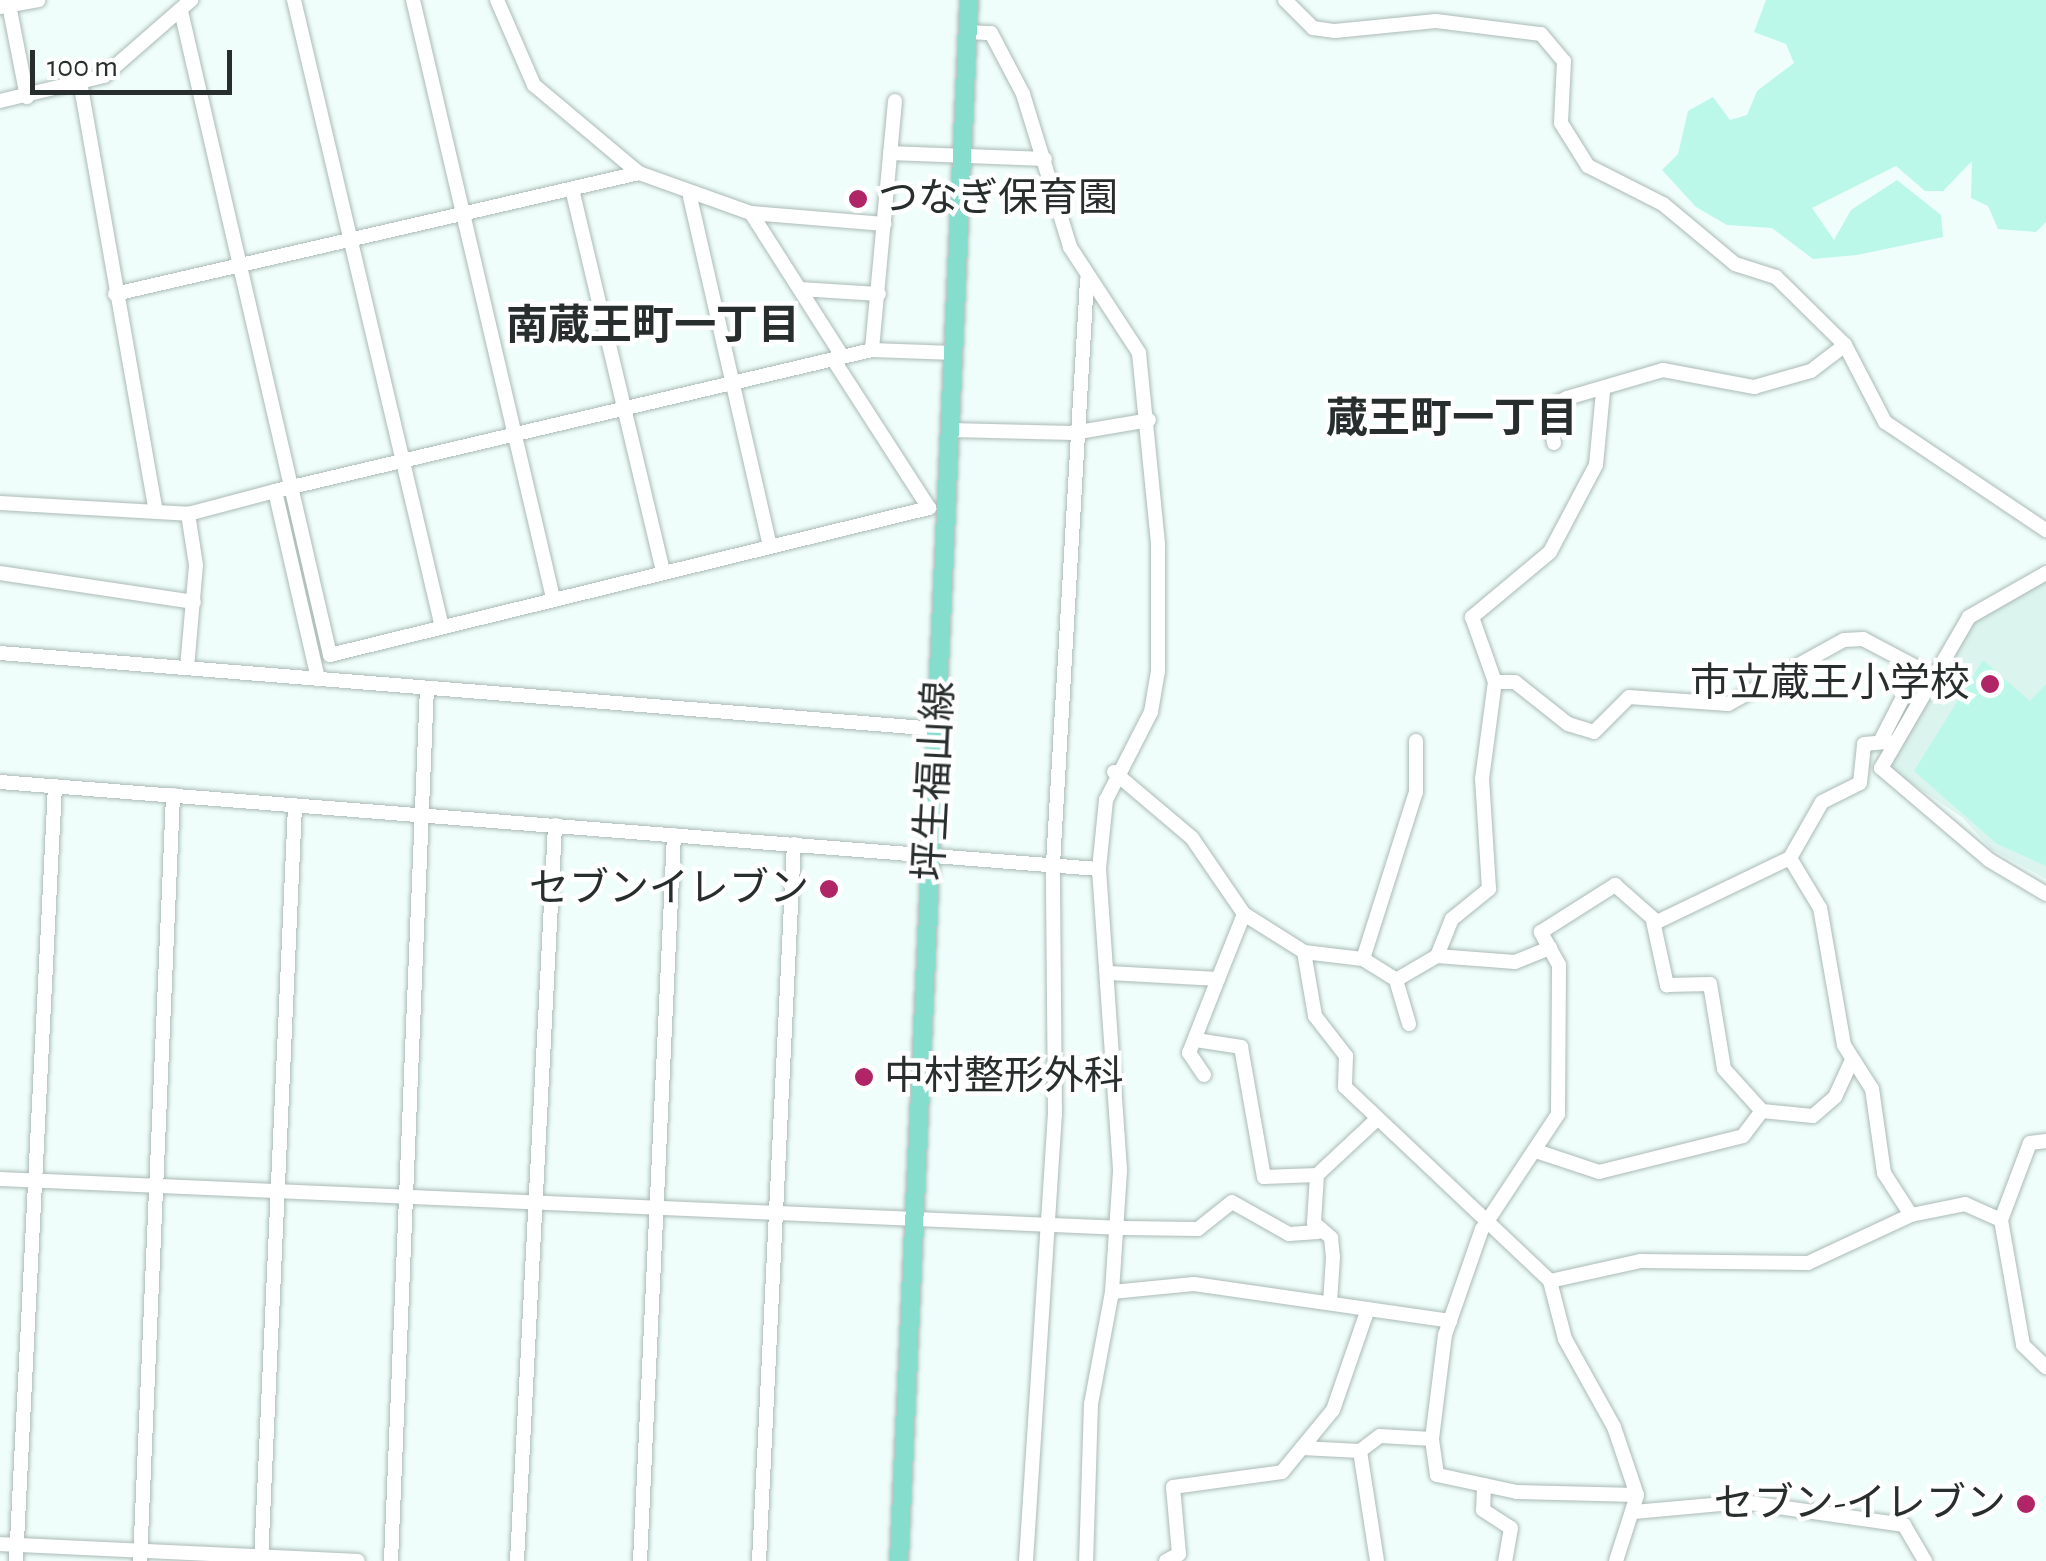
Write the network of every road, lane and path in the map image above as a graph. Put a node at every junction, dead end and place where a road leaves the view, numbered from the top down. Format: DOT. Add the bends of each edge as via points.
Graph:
graph roads {
  1 [pos="38,0"];
  2 [pos="294,0"];
  3 [pos="413,0"];
  4 [pos="497,0"];
  5 [pos="969,0"];
  6 [pos="1285,0"];
  7 [pos="6,4"];
  8 [pos="186,5"];
  9 [pos="969,32"];
  10 [pos="81,87"];
  11 [pos="27,97"];
  12 [pos="0,101"];
  13 [pos="895,101"];
  14 [pos="890,153"];
  15 [pos="962,156"];
  16 [pos="1045,159"];
  17 [pos="639,173"];
  18 [pos="572,189"];
  19 [pos="690,197"];
  20 [pos="751,213"];
  21 [pos="463,214"];
  22 [pos="884,224"];
  23 [pos="350,239"];
  24 [pos="236,265"];
  25 [pos="1087,280"];
  26 [pos="800,289"];
  27 [pos="115,294"];
  28 [pos="879,294"];
  29 [pos="1845,344"];
  30 [pos="872,350"];
  31 [pos="954,353"];
  32 [pos="838,358"];
  33 [pos="733,383"];
  34 [pos="1603,392"];
  35 [pos="622,408"];
  36 [pos="1148,420"];
  37 [pos="950,430"];
  38 [pos="1073,433"];
  39 [pos="512,434"];
  40 [pos="1554,443"];
  41 [pos="401,458"];
  42 [pos="282,489"];
  43 [pos="0,503"];
  44 [pos="156,511"];
  45 [pos="188,514"];
  46 [pos="2046,530"];
  47 [pos="770,546"];
  48 [pos="663,572"];
  49 [pos="2046,573"];
  50 [pos="0,574"];
  51 [pos="553,598"];
  52 [pos="194,602"];
  53 [pos="442,626"];
  54 [pos="0,654"];
  55 [pos="187,668"];
  56 [pos="318,679"];
  57 [pos="1495,682"];
  58 [pos="427,688"];
  59 [pos="937,729"];
  60 [pos="1886,740"];
  61 [pos="1416,741"];
  62 [pos="1114,772"];
  63 [pos="0,782"];
  64 [pos="55,786"];
  65 [pos="173,796"];
  66 [pos="295,807"];
  67 [pos="420,817"];
  68 [pos="554,825"];
  69 [pos="674,835"];
  70 [pos="794,844"];
  71 [pos="931,854"];
  72 [pos="1790,858"];
  73 [pos="1053,864"];
  74 [pos="1100,869"];
  75 [pos="2046,894"];
  76 [pos="1244,914"];
  77 [pos="1652,921"];
  78 [pos="1550,948"];
  79 [pos="1304,952"];
  80 [pos="1437,956"];
  81 [pos="1363,959"];
  82 [pos="1109,973"];
  83 [pos="1218,979"];
  84 [pos="1396,980"];
  85 [pos="1409,1024"];
  86 [pos="1196,1040"];
  87 [pos="1852,1060"];
  88 [pos="1204,1075"];
  89 [pos="1762,1111"];
  90 [pos="1377,1119"];
  91 [pos="2046,1141"];
  92 [pos="1539,1152"];
  93 [pos="1317,1175"];
  94 [pos="0,1179"];
  95 [pos="35,1181"];
  96 [pos="156,1186"];
  97 [pos="275,1191"];
  98 [pos="406,1194"];
  99 [pos="533,1200"];
  100 [pos="657,1205"];
  101 [pos="776,1210"];
  102 [pos="1911,1215"];
  103 [pos="915,1216"];
  104 [pos="1490,1216"];
  105 [pos="2001,1220"];
  106 [pos="1042,1224"];
  107 [pos="1115,1226"];
  108 [pos="1318,1232"];
  109 [pos="1550,1281"];
  110 [pos="1112,1292"];
  111 [pos="1330,1303"];
  112 [pos="1368,1309"];
  113 [pos="1450,1321"];
  114 [pos="2046,1368"];
  115 [pos="1432,1439"];
  116 [pos="1302,1448"];
  117 [pos="1360,1452"];
  118 [pos="1484,1485"];
  119 [pos="1637,1495"];
  120 [pos="1634,1512"];
  121 [pos="0,1544"];
  122 [pos="17,1544"];
  123 [pos="140,1555"];
  124 [pos="261,1558"];
  125 [pos="16,1561"];
  126 [pos="358,1561"];
  127 [pos="391,1561"];
  128 [pos="517,1561"];
  129 [pos="640,1561"];
  130 [pos="759,1561"];
  131 [pos="899,1561"];
  132 [pos="1026,1561"];
  133 [pos="1086,1561"];
  134 [pos="1166,1561"];
  135 [pos="1376,1561"];
  136 [pos="1505,1561"];
  137 [pos="1616,1561"];
  138 [pos="1925,1561"];
  1 -- 7 [label="street"];
  2 -- 23 [label="street"];
  3 -- 21 [label="street"];
  4 -- 17 [label="street" via="534,85"];
  5 -- 9 [label="main road, 坪生福山線"];
  6 -- 29 [label="street" via="1313,28 1436,22 1541,34 1564,62 1561,123 1588,166 1663,204 1736,264 1776,277"];
  7 -- 11 [label="street"];
  8 -- 10 [label="street"];
  8 -- 24 [label="street"];
  9 -- 15 [label="main road, 坪生福山線"];
  9 -- 16 [label="street" via="991,33"];
  10 -- 11 [label="street"];
  10 -- 27 [label="street"];
  11 -- 12 [label="street"];
  13 -- 14 [label="street"];
  14 -- 15 [label="street"];
  14 -- 22 [label="street"];
  15 -- 16 [label="street"];
  15 -- 31 [label="main road, 坪生福山線"];
  16 -- 25 [label="street"];
  17 -- 18 [label="street"];
  17 -- 19 [label="street"];
  18 -- 21 [label="street"];
  18 -- 35 [label="street"];
  19 -- 20 [label="street"];
  19 -- 33 [label="street"];
  20 -- 22 [label="street"];
  20 -- 26 [label="street"];
  21 -- 23 [label="street"];
  21 -- 39 [label="street"];
  22 -- 28 [label="street"];
  23 -- 24 [label="street"];
  23 -- 41 [label="street"];
  24 -- 27 [label="street"];
  24 -- 42 [label="street"];
  25 -- 36 [label="street" via="1138,353"];
  25 -- 38 [label="street"];
  26 -- 28 [label="street"];
  26 -- 32 [label="street"];
  27 -- 44 [label="street"];
  28 -- 30 [label="street"];
  29 -- 34 [label="street" via="1811,371 1754,388 1664,370"];
  29 -- 46 [label="street" via="1885,422"];
  30 -- 31 [label="street"];
  30 -- 32 [label="street"];
  31 -- 37 [label="main road, 坪生福山線"];
  32 -- 33 [label="street"];
  32 -- 47 [label="street" via="929,508"];
  33 -- 35 [label="street"];
  33 -- 47 [label="street"];
  34 -- 40 [label="street" via="1548,407"];
  34 -- 57 [label="street" via="1596,466 1550,552 1472,617"];
  35 -- 39 [label="street"];
  35 -- 48 [label="street"];
  36 -- 38 [label="street"];
  36 -- 62 [label="street" via="1158,671 1151,712"];
  37 -- 38 [label="street"];
  37 -- 59 [label="main road, 坪生福山線"];
  38 -- 73 [label="street"];
  39 -- 41 [label="street"];
  39 -- 51 [label="street"];
  41 -- 42 [label="street"];
  41 -- 53 [label="street"];
  42 -- 45 [label="street"];
  42 -- 53 [label="street" via="330,654"];
  42 -- 56 [label="street"];
  43 -- 44 [label="street"];
  44 -- 45 [label="street"];
  45 -- 52 [label="street"];
  47 -- 48 [label="street"];
  48 -- 51 [label="street"];
  49 -- 60 [label="street" via="1969,617"];
  50 -- 52 [label="street"];
  51 -- 53 [label="street"];
  52 -- 55 [label="street"];
  54 -- 55 [label="street"];
  55 -- 56 [label="street"];
  56 -- 58 [label="street"];
  57 -- 60 [label="street" via="1515,682 1568,724 1594,732 1630,698 1728,704 1844,640 1862,639 1918,668"];
  57 -- 80 [label="street" via="1482,779 1489,889 1452,919"];
  58 -- 59 [label="street"];
  58 -- 67 [label="street"];
  59 -- 71 [label="main road, 坪生福山線"];
  60 -- 72 [label="street" via="1864,744 1860,782 1822,802"];
  60 -- 75 [label="street" via="1884,775"];
  61 -- 81 [label="street" via="1416,792"];
  62 -- 74 [label="street"];
  62 -- 76 [label="street" via="1192,838"];
  63 -- 64 [label="street"];
  64 -- 65 [label="street"];
  64 -- 95 [label="street"];
  65 -- 66 [label="street"];
  65 -- 96 [label="street"];
  66 -- 67 [label="street"];
  66 -- 97 [label="street"];
  67 -- 68 [label="street"];
  67 -- 98 [label="street"];
  68 -- 69 [label="street"];
  68 -- 99 [label="street"];
  69 -- 70 [label="street"];
  69 -- 100 [label="street"];
  70 -- 71 [label="street"];
  70 -- 101 [label="street"];
  71 -- 73 [label="street"];
  71 -- 103 [label="main road, 坪生福山線"];
  72 -- 77 [label="street"];
  72 -- 87 [label="street" via="1820,908"];
  73 -- 74 [label="street"];
  73 -- 106 [label="street" via="1055,1114"];
  74 -- 82 [label="street"];
  76 -- 79 [label="street"];
  76 -- 83 [label="street"];
  77 -- 78 [label="street" via="1615,885 1544,923"];
  77 -- 89 [label="street" via="1667,985 1710,984 1724,1069"];
  78 -- 80 [label="street" via="1515,962"];
  78 -- 92 [label="street" via="1559,965 1561,1082"];
  79 -- 81 [label="street"];
  79 -- 90 [label="street" via="1316,1016 1346,1056 1345,1087"];
  80 -- 84 [label="street"];
  81 -- 84 [label="street"];
  82 -- 83 [label="street"];
  82 -- 107 [label="street" via="1120,1090"];
  83 -- 86 [label="street"];
  84 -- 85 [label="street"];
  86 -- 88 [label="street" via="1189,1053"];
  86 -- 93 [label="street" via="1241,1048 1264,1177"];
  87 -- 89 [label="street" via="1836,1098 1812,1116"];
  87 -- 102 [label="street" via="1872,1089 1884,1173"];
  89 -- 92 [label="street" via="1743,1136 1599,1172"];
  90 -- 93 [label="street"];
  90 -- 104 [label="street"];
  91 -- 105 [label="street" via="2030,1143"];
  92 -- 104 [label="street"];
  93 -- 108 [label="street"];
  94 -- 95 [label="street"];
  95 -- 96 [label="street"];
  95 -- 122 [label="street"];
  96 -- 97 [label="street"];
  96 -- 123 [label="street"];
  97 -- 98 [label="street"];
  97 -- 124 [label="street"];
  98 -- 99 [label="street"];
  98 -- 127 [label="street"];
  99 -- 100 [label="street"];
  99 -- 128 [label="street"];
  100 -- 101 [label="street"];
  100 -- 129 [label="street"];
  101 -- 103 [label="street"];
  101 -- 130 [label="street"];
  102 -- 105 [label="street" via="1965,1204"];
  102 -- 109 [label="street" via="1808,1263 1640,1262"];
  103 -- 106 [label="street"];
  103 -- 131 [label="main road, 坪生福山線"];
  104 -- 109 [label="street"];
  104 -- 113 [label="street"];
  105 -- 114 [label="street" via="2024,1345"];
  106 -- 107 [label="street"];
  106 -- 132 [label="street"];
  107 -- 108 [label="street" via="1198,1228 1232,1202 1289,1234"];
  107 -- 110 [label="street"];
  108 -- 111 [label="street" via="1331,1238"];
  109 -- 119 [label="street" via="1565,1338 1614,1427"];
  110 -- 111 [label="street" via="1194,1284"];
  110 -- 133 [label="street" via="1091,1404"];
  111 -- 112 [label="street"];
  112 -- 113 [label="street"];
  112 -- 116 [label="street" via="1334,1410"];
  113 -- 115 [label="street"];
  115 -- 117 [label="street" via="1380,1436"];
  115 -- 118 [label="street" via="1437,1475"];
  116 -- 117 [label="street"];
  116 -- 134 [label="street" via="1282,1472 1173,1488 1179,1554"];
  117 -- 135 [label="street"];
  118 -- 119 [label="street"];
  118 -- 136 [label="street" via="1484,1510 1511,1528"];
  119 -- 120 [label="street"];
  120 -- 137 [label="street"];
  120 -- 138 [label="street" via="1744,1502 1904,1524"];
  121 -- 122 [label="street"];
  122 -- 123 [label="street"];
  122 -- 125 [label="street"];
  123 -- 124 [label="street"];
  124 -- 126 [label="street"];
}
